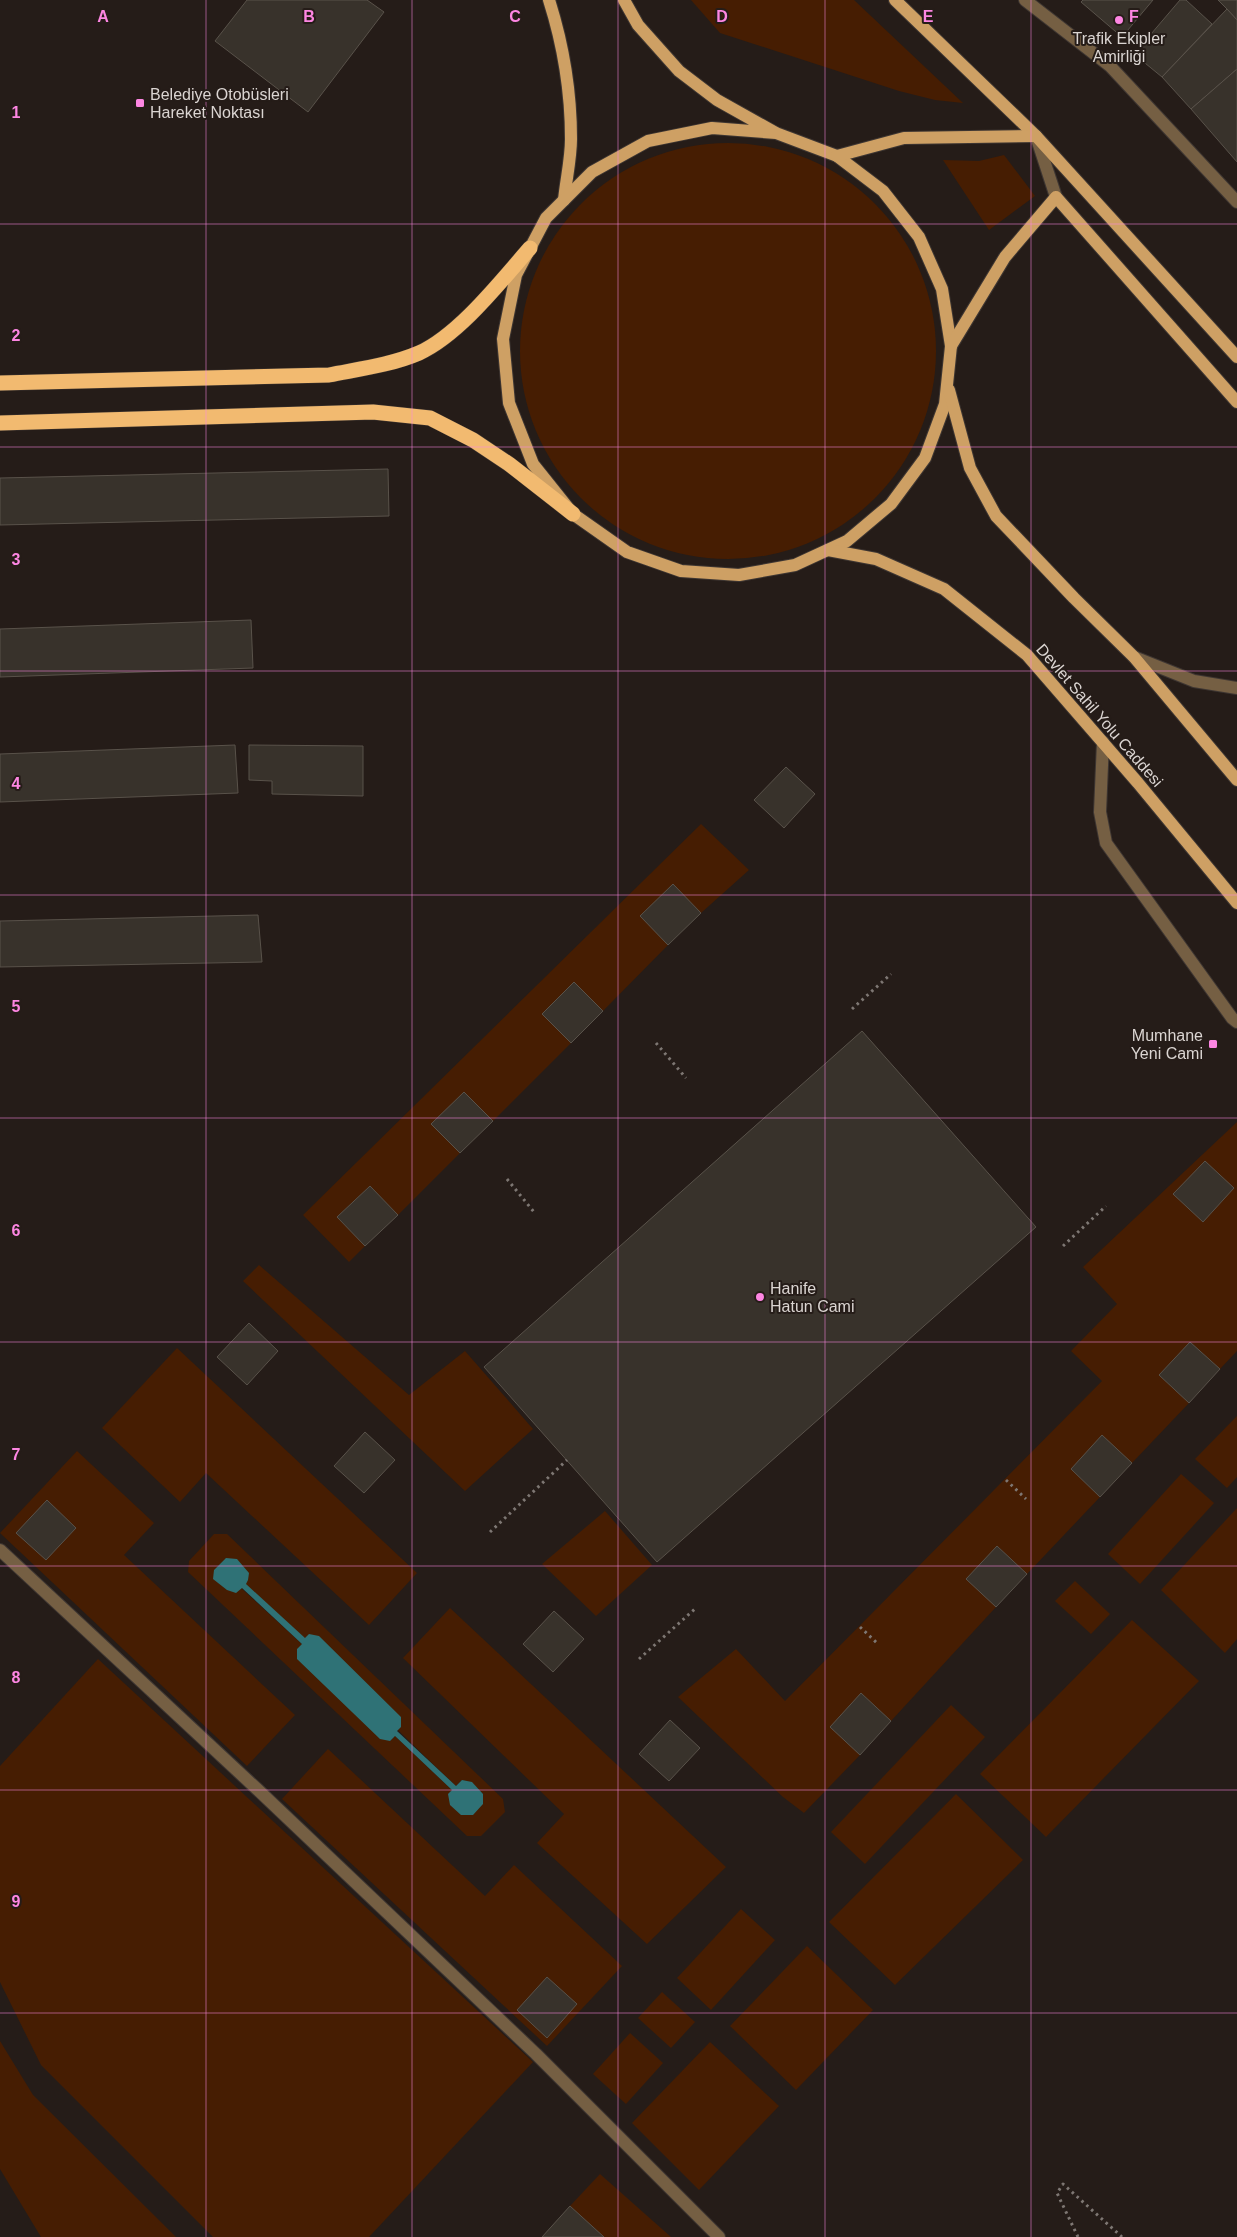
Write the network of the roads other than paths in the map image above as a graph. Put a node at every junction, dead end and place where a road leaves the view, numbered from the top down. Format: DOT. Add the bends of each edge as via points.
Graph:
graph roads {
  1 [pos="549,0"];
  2 [pos="624,0"];
  3 [pos="895,0"];
  4 [pos="1025,0"];
  5 [pos="776,133"];
  6 [pos="1036,136"];
  7 [pos="837,156"];
  8 [pos="1056,197"];
  9 [pos="564,200"];
  10 [pos="1237,202"];
  11 [pos="530,248"];
  12 [pos="951,346"];
  13 [pos="1237,358"];
  14 [pos="947,382"];
  15 [pos="0,383"];
  16 [pos="1237,402"];
  17 [pos="0,423"];
  18 [pos="573,514"];
  19 [pos="828,550"];
  20 [pos="1134,657"];
  21 [pos="1237,688"];
  22 [pos="1103,742"];
  23 [pos="1237,780"];
  24 [pos="1237,903"];
  25 [pos="1237,1022"];
  26 [pos="0,1550"];
  27 [pos="719,2237"];
  1 -- 9 [label="main road" via="559,32 571,140"];
  2 -- 5 [label="main road" via="638,25 679,71 717,100"];
  3 -- 6 [label="main road"];
  4 -- 10 [label="street" via="1110,66"];
  5 -- 7 [label="main road"];
  5 -- 9 [label="main road" via="712,128 648,141 592,172"];
  6 -- 7 [label="main road" via="904,138"];
  6 -- 8 [label="street"];
  6 -- 13 [label="main road"];
  7 -- 12 [label="main road" via="883,191 919,237 942,289"];
  8 -- 12 [label="main road" via="1005,257"];
  8 -- 16 [label="main road"];
  9 -- 11 [label="main road" via="546,218"];
  11 -- 15 [label="highway" via="456,328 420,353 378,365 329,375"];
  11 -- 18 [label="main road" via="516,275 503,339 509,404 533,464"];
  12 -- 14 [label="main road"];
  14 -- 19 [label="main road" via="945,404 925,458 891,504 847,541"];
  14 -- 20 [label="main road" via="970,468 996,516"];
  17 -- 18 [label="highway" via="373,412 430,418 473,440 509,464"];
  18 -- 19 [label="main road" via="627,552 681,571 739,575 795,566"];
  19 -- 22 [label="main road, Devlet Sahil Yolu Caddesi" via="876,559 944,589 1027,655"];
  20 -- 21 [label="street" via="1194,681"];
  20 -- 23 [label="main road"];
  22 -- 24 [label="main road, Devlet Sahil Yolu Caddesi"];
  22 -- 25 [label="street" via="1100,812 1106,843"];
  26 -- 27 [label="street" via="514,2034"];
}
